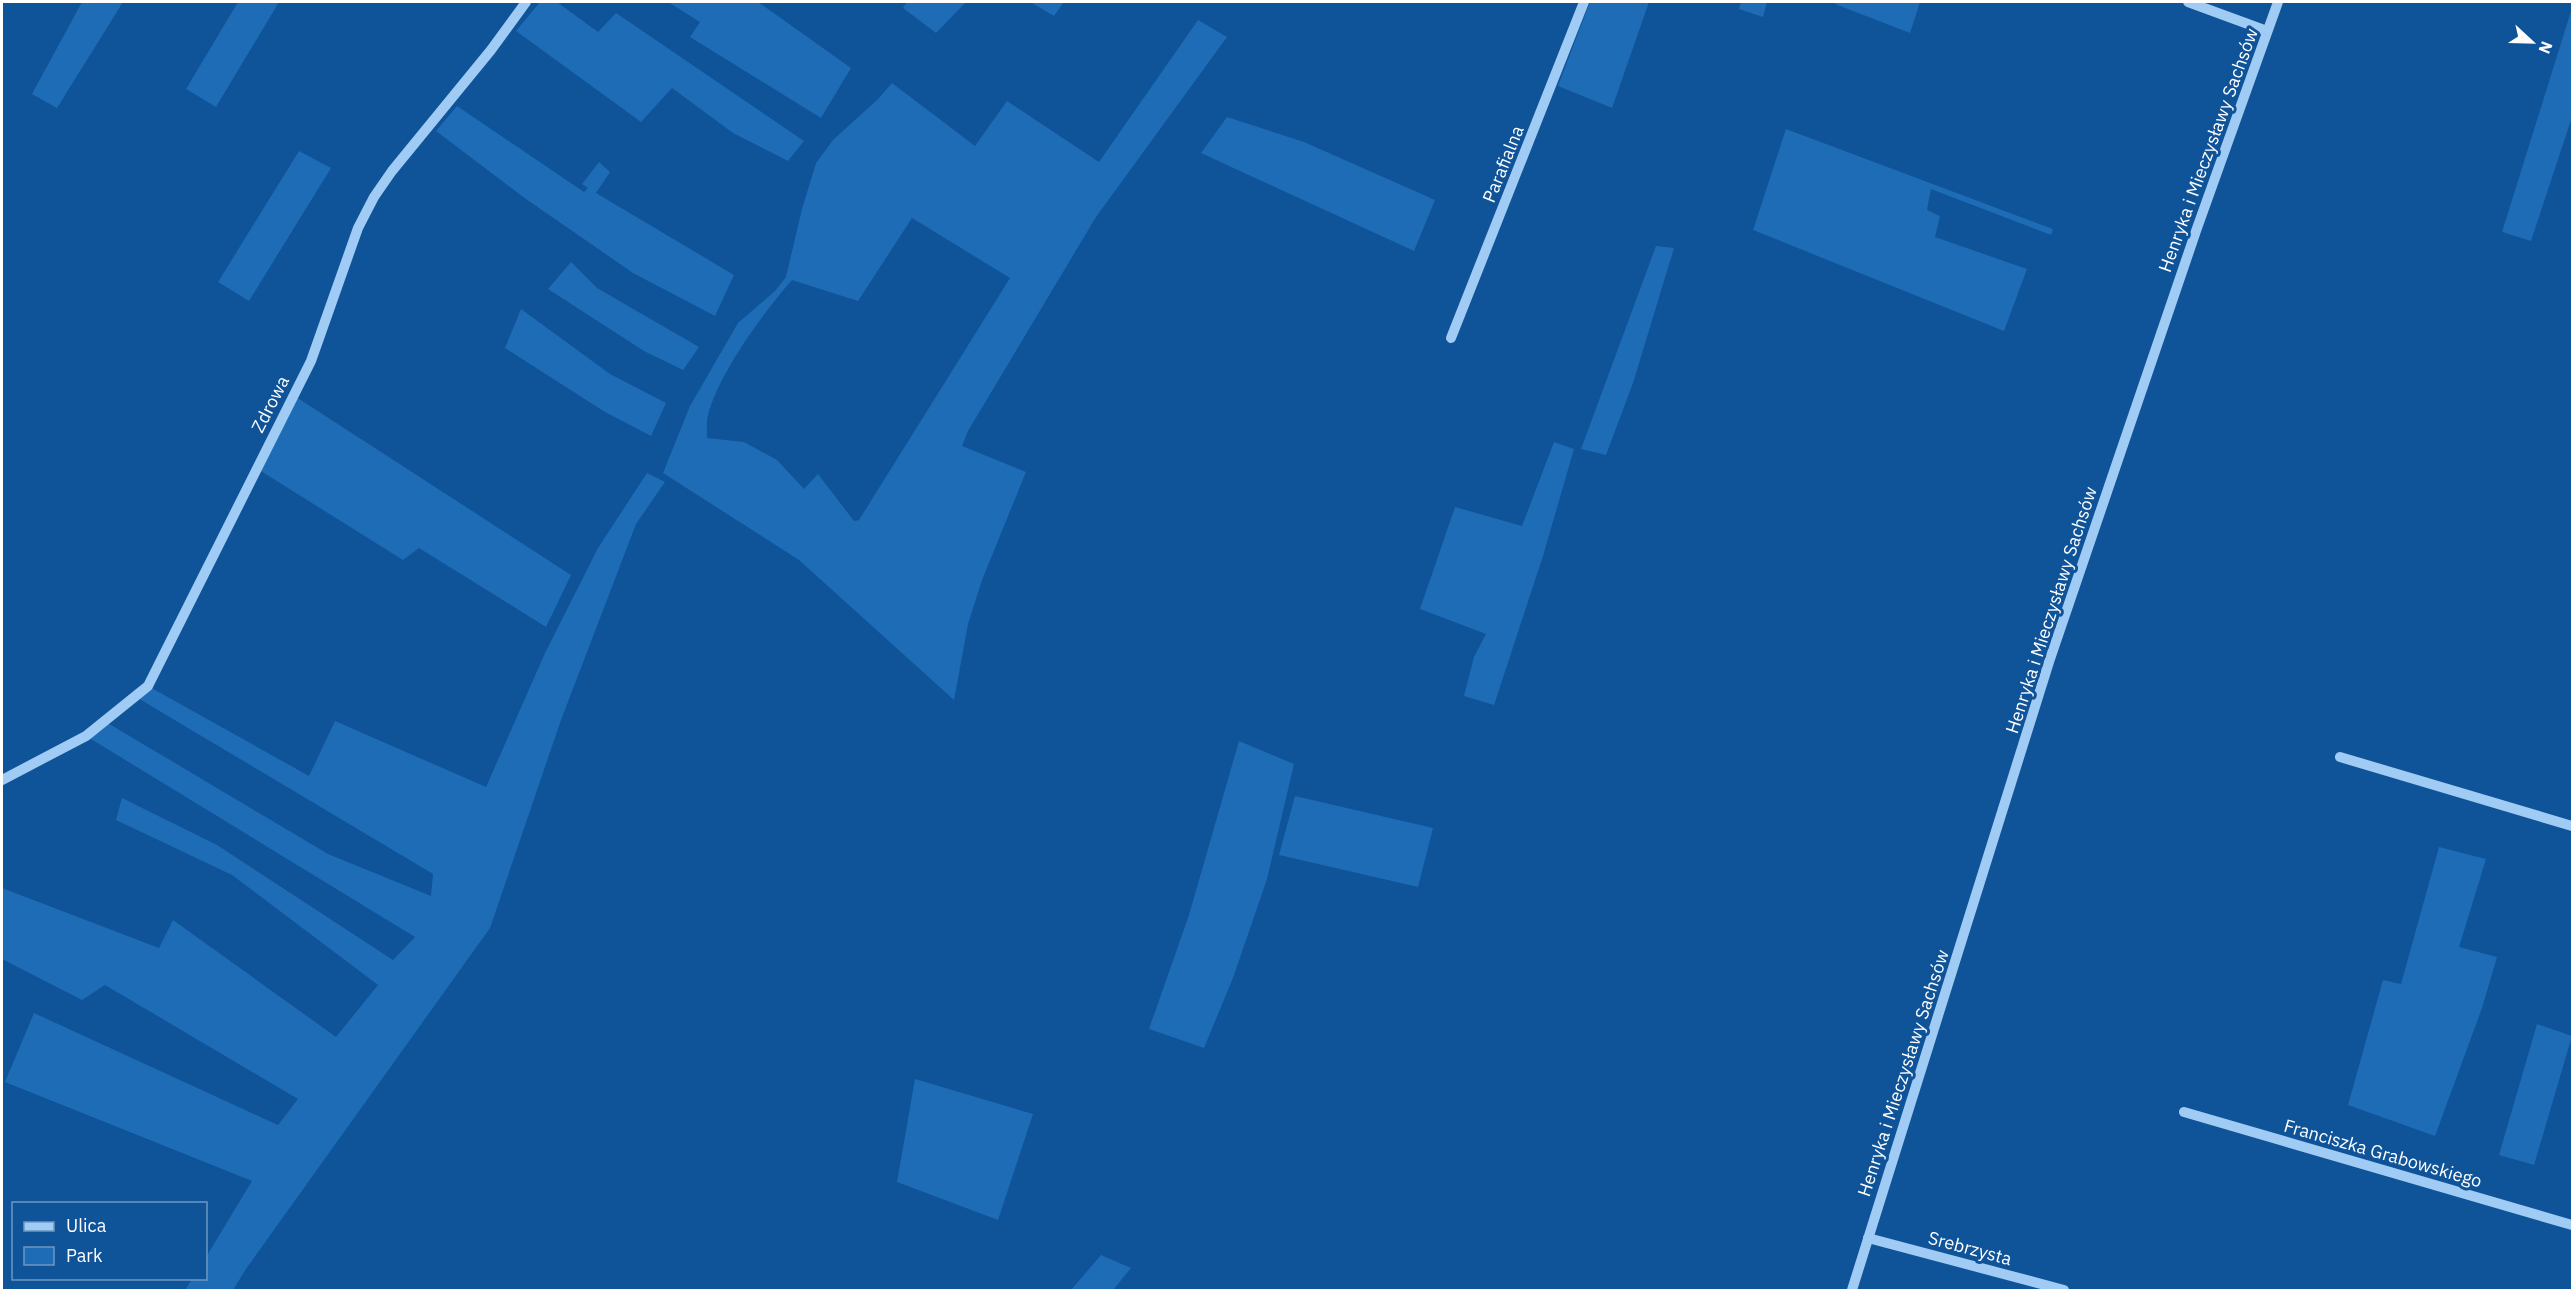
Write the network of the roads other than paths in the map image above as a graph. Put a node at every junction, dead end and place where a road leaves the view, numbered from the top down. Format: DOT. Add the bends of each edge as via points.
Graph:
graph roads {
  1 [pos="526,2"];
  2 [pos="1584,2"];
  3 [pos="2188,2"];
  4 [pos="2278,2"];
  5 [pos="2267,31"];
  6 [pos="1451,338"];
  7 [pos="2340,757"];
  8 [pos="2,780"];
  9 [pos="2572,826"];
  10 [pos="2184,1112"];
  11 [pos="2572,1225"];
  12 [pos="1869,1236"];
  13 [pos="1852,1290"];
  14 [pos="2064,1290"];
  1 -- 8 [label="street, Zdrowa" via="374,197 358,228 311,361 148,686 86,736"];
  2 -- 6 [label="street, Parafialna"];
  3 -- 5 [label="street"];
  4 -- 5 [label="street, Henryka i Mieczysławy Sachsów"];
  5 -- 12 [label="street, Henryka i Mieczysławy Sachsów" via="2049,662"];
  7 -- 9 [label="street"];
  10 -- 11 [label="street, Franciszka Grabowskiego"];
  12 -- 13 [label="street, Henryka i Mieczysławy Sachsów"];
  12 -- 14 [label="street, Srebrzysta"];
}
